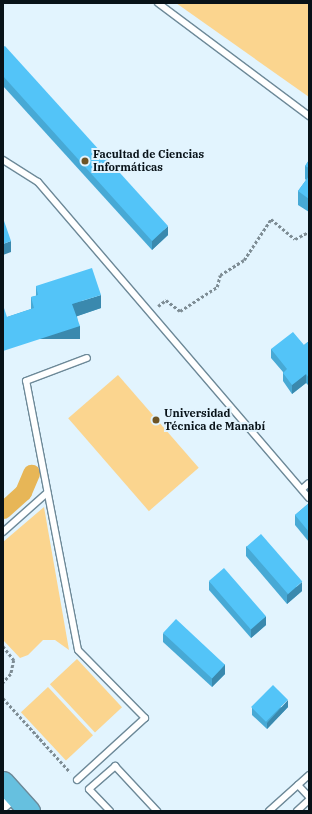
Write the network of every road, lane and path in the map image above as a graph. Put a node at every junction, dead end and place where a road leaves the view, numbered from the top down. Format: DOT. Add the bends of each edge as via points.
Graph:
graph roads {
  1 [pos="158,3"];
  2 [pos="309,116"];
  3 [pos="3,160"];
  4 [pos="309,232"];
  5 [pos="150,313"];
  6 [pos="87,358"];
  7 [pos="309,483"];
  8 [pos="302,489"];
  9 [pos="47,493"];
  10 [pos="309,498"];
  11 [pos="3,532"];
  12 [pos="3,646"];
  13 [pos="3,683"];
  14 [pos="3,698"];
  15 [pos="309,775"];
  16 [pos="77,780"];
  17 [pos="298,785"];
  18 [pos="7,793"];
  19 [pos="309,797"];
  20 [pos="309,800"];
  21 [pos="29,811"];
  22 [pos="110,811"];
  23 [pos="157,811"];
  24 [pos="269,811"];
  25 [pos="297,811"];
  1 -- 2 [label="lane"];
  3 -- 5 [label="lane" via="38,182"];
  4 -- 5 [label="path" via="295,239 271,219 244,260 220,275 217,287 180,311 166,300"];
  5 -- 8 [label="lane"];
  6 -- 9 [label="lane" via="26,381"];
  7 -- 8 [label="lane"];
  8 -- 10 [label="lane"];
  9 -- 11 [label="lane"];
  9 -- 16 [label="lane" via="78,650 144,718"];
  12 -- 13 [label="path" via="14,660 11,674"];
  14 -- 16 [label="path"];
  15 -- 17 [label="lane"];
  17 -- 19 [label="lane"];
  17 -- 24 [label="lane"];
  18 -- 21 [label="main road"];
  20 -- 25 [label="lane"];
  22 -- 23 [label="lane" via="89,789 115,766"];
}
